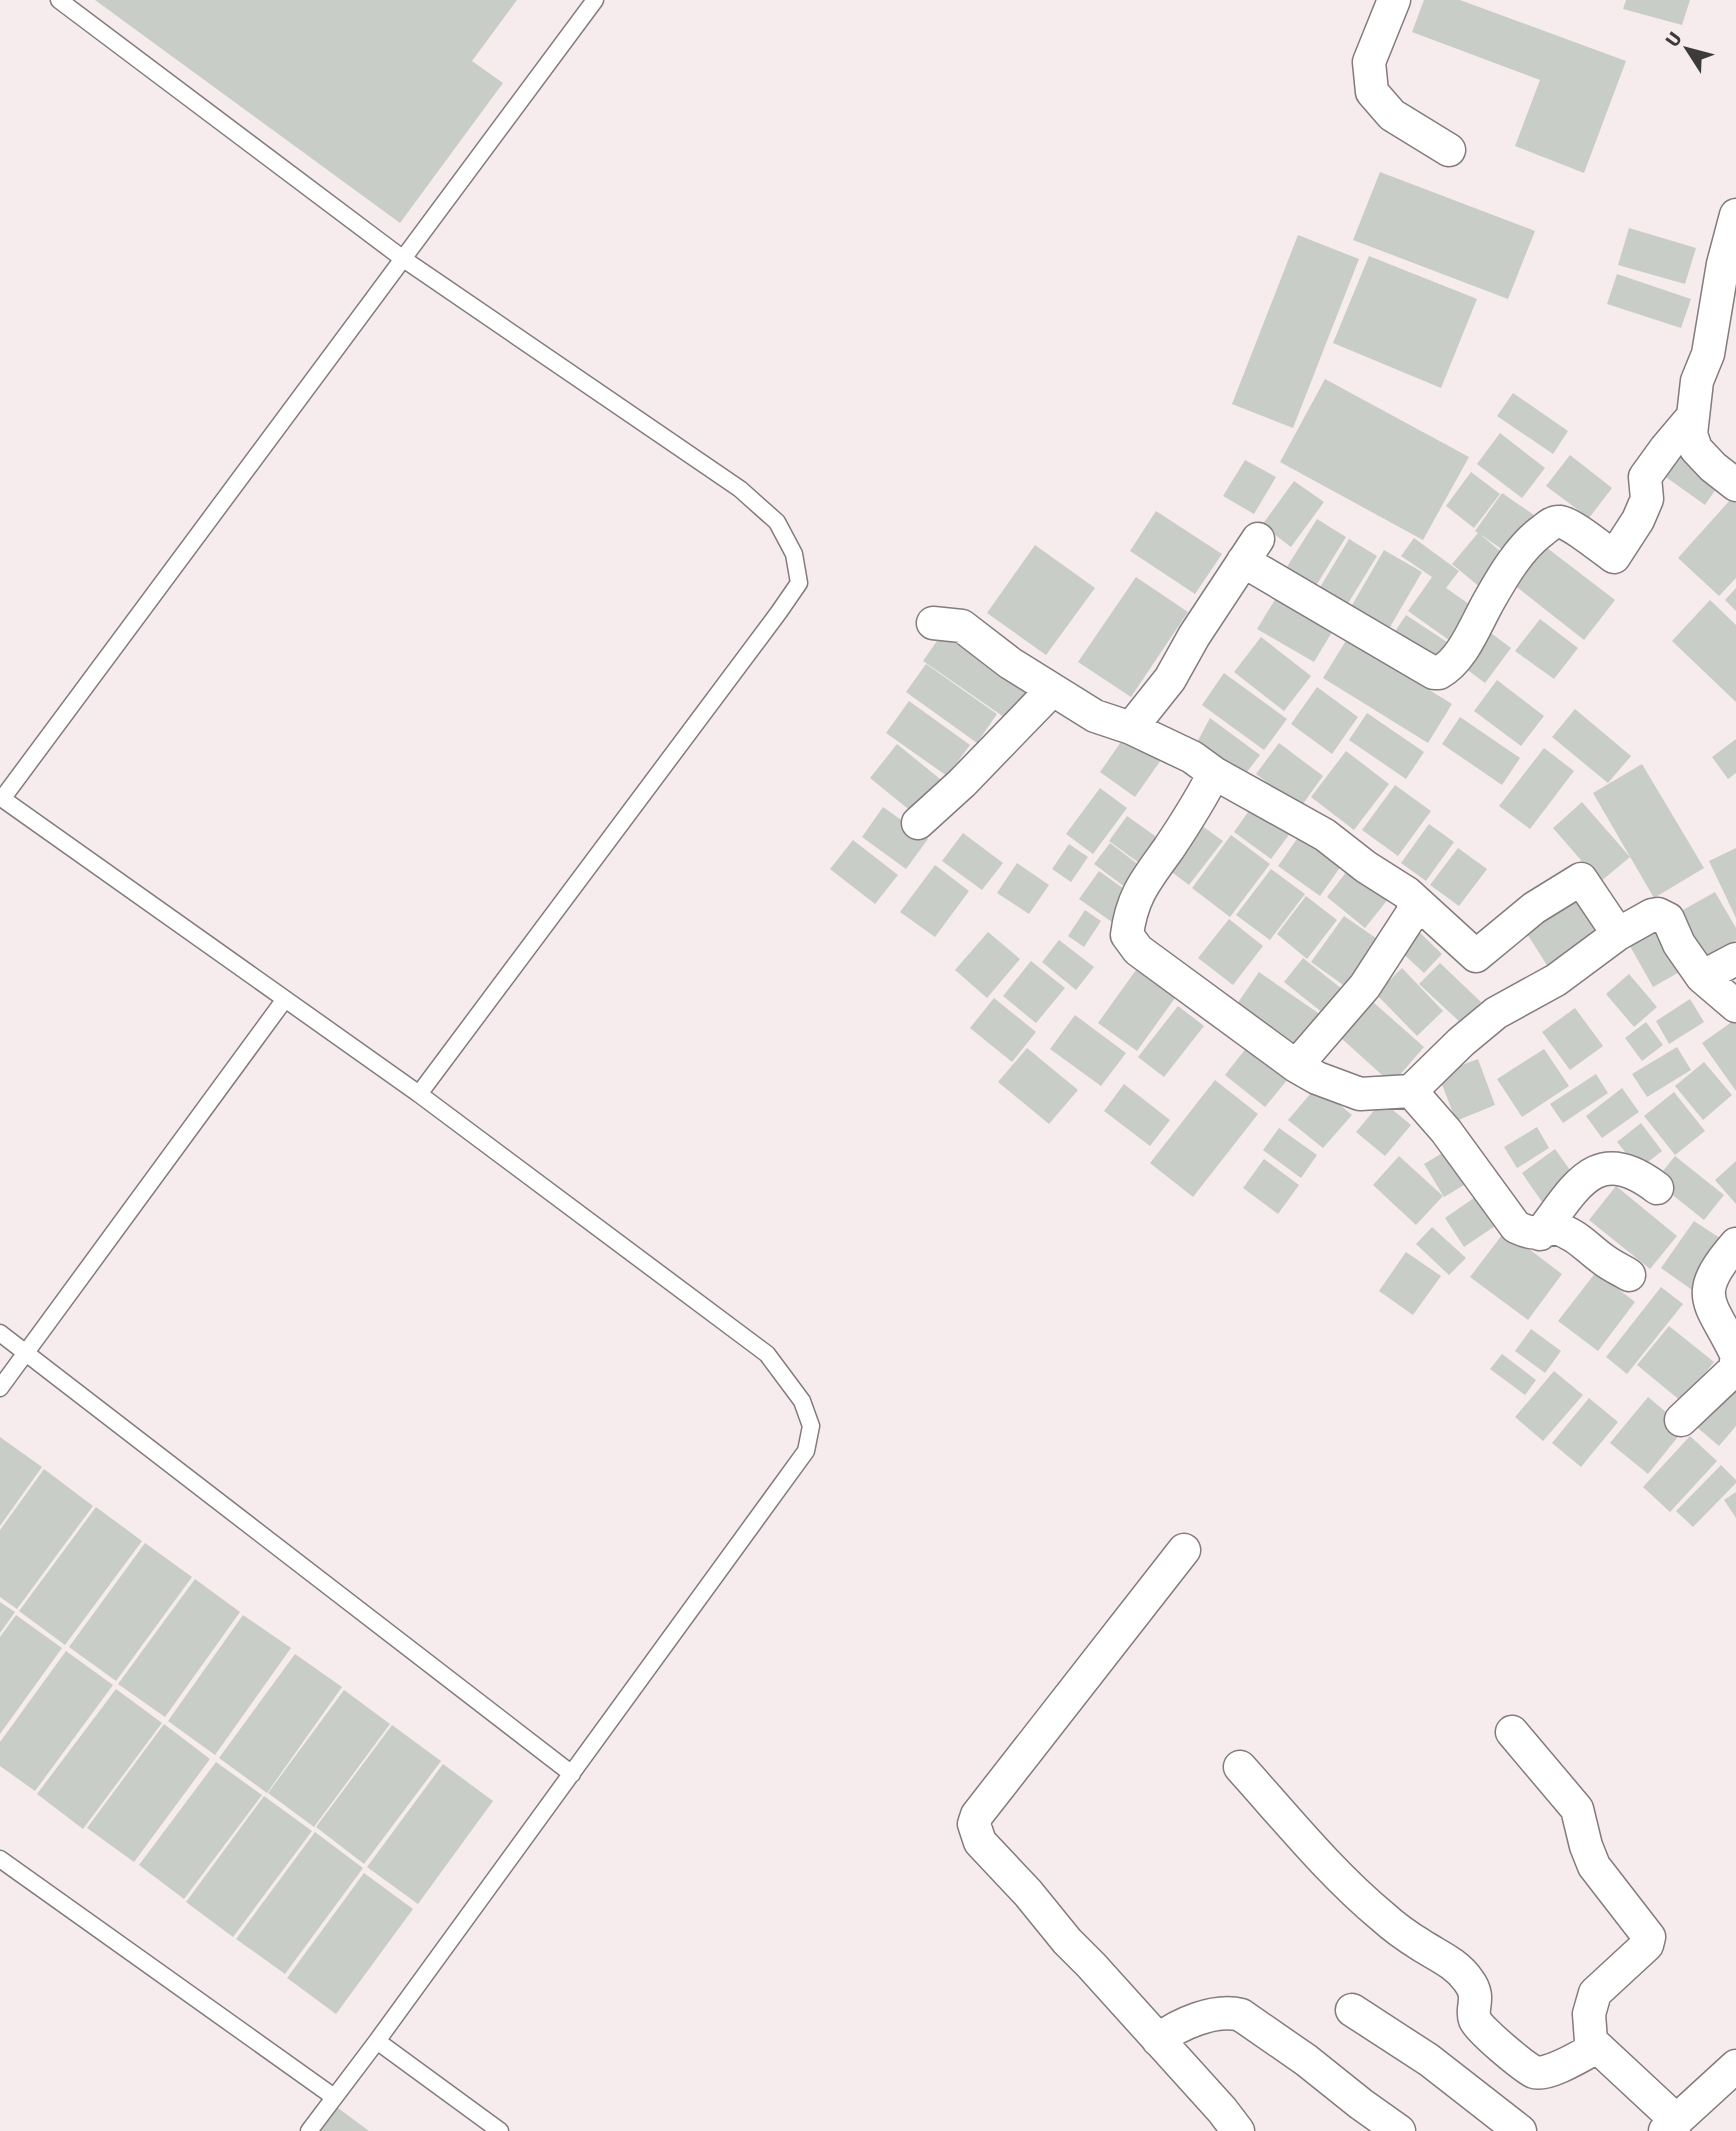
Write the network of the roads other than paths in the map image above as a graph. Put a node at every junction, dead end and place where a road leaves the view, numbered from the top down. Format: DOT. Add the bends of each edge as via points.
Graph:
graph roads {
  1 [pos="59,0"];
  2 [pos="594,0"];
  3 [pos="1394,0"];
  4 [pos="1449,150"];
  5 [pos="1736,215"];
  6 [pos="402,258"];
  7 [pos="1693,416"];
  8 [pos="1736,485"];
  9 [pos="933,623"];
  10 [pos="1052,690"];
  11 [pos="1131,728"];
  12 [pos="1214,773"];
  13 [pos="1,798"];
  14 [pos="918,823"];
  15 [pos="1407,894"];
  16 [pos="1618,934"];
  17 [pos="1736,958"];
  18 [pos="1702,977"];
  19 [pos="285,999"];
  20 [pos="1736,1006"];
  21 [pos="1296,1066"];
  22 [pos="1411,1091"];
  23 [pos="419,1094"];
  24 [pos="1657,1188"];
  25 [pos="1540,1234"];
  26 [pos="1736,1244"];
  27 [pos="1629,1275"];
  28 [pos="0,1333"];
  29 [pos="26,1352"];
  30 [pos="1736,1354"];
  31 [pos="1736,1361"];
  32 [pos="0,1388"];
  33 [pos="1681,1420"];
  34 [pos="1184,1550"];
  35 [pos="1512,1732"];
  36 [pos="1240,1767"];
  37 [pos="572,1774"];
  38 [pos="0,1859"];
  39 [pos="1352,2010"];
  40 [pos="1158,2040"];
  41 [pos="377,2041"];
  42 [pos="1597,2047"];
  43 [pos="1736,2066"];
  44 [pos="334,2097"];
  45 [pos="1671,2126"];
  46 [pos="309,2131"];
  47 [pos="500,2131"];
  48 [pos="1238,2131"];
  49 [pos="1399,2131"];
  50 [pos="1520,2131"];
  1 -- 6 [label="lane"];
  2 -- 6 [label="lane"];
  3 -- 4 [label="street" via="1369,62 1372,92 1392,115"];
  5 -- 7 [label="street"];
  6 -- 13 [label="lane"];
  6 -- 23 [label="lane" via="740,489 777,522 794,554 799,583"];
  7 -- 8 [label="street" via="1691,434 1696,449"];
  7 -- 11 [label="street" via="1645,477 1647,499 1614,557 1562,521 1553,523 1523,550 1458,655 1439,673 1420,665 1250,550 1170,679"];
  9 -- 10 [label="street" via="961,626"];
  10 -- 11 [label="street" via="1095,716"];
  10 -- 14 [label="street"];
  11 -- 12 [label="street" via="1192,757"];
  12 -- 15 [label="street" via="1325,835"];
  12 -- 21 [label="street" via="1138,892 1127,935 1138,950"];
  13 -- 19 [label="lane"];
  15 -- 16 [label="street" via="1476,956 1534,908 1581,879"];
  15 -- 21 [label="street" via="1413,912 1365,986"];
  16 -- 18 [label="street" via="1652,915 1668,919"];
  16 -- 22 [label="street" via="1556,980 1496,1013"];
  17 -- 18 [label="street"];
  18 -- 20 [label="street"];
  19 -- 23 [label="lane"];
  19 -- 29 [label="lane"];
  21 -- 22 [label="street" via="1360,1094"];
  22 -- 25 [label="street" via="1516,1227"];
  23 -- 37 [label="lane" via="767,1354 802,1401 811,1426 806,1451"];
  24 -- 25 [label="street" via="1622,1168 1600,1169 1576,1186"];
  25 -- 27 [label="street" via="1553,1227 1567,1231"];
  26 -- 30 [label="street" via="1711,1279 1707,1298"];
  28 -- 29 [label="lane"];
  29 -- 32 [label="lane"];
  29 -- 37 [label="lane"];
  31 -- 33 [label="street" via="1735,1369"];
  34 -- 40 [label="street" via="974,1824 980,1842"];
  35 -- 42 [label="street" via="1577,1809 1594,1866 1649,1937 1647,1945 1595,1993 1589,2014 1591,2041"];
  36 -- 42 [label="street" via="1332,1869 1383,1917 1454,1965 1469,1981 1476,1995 1474,2018 1493,2040 1535,2072 1545,2073"];
  37 -- 41 [label="lane"];
  38 -- 44 [label="lane"];
  39 -- 50 [label="street" via="1429,2060"];
  40 -- 48 [label="street"];
  40 -- 49 [label="street" via="1180,2025 1221,2013 1241,2015"];
  41 -- 44 [label="lane"];
  41 -- 47 [label="lane"];
  42 -- 45 [label="street"];
  43 -- 45 [label="street"];
  44 -- 46 [label="lane"];
}
